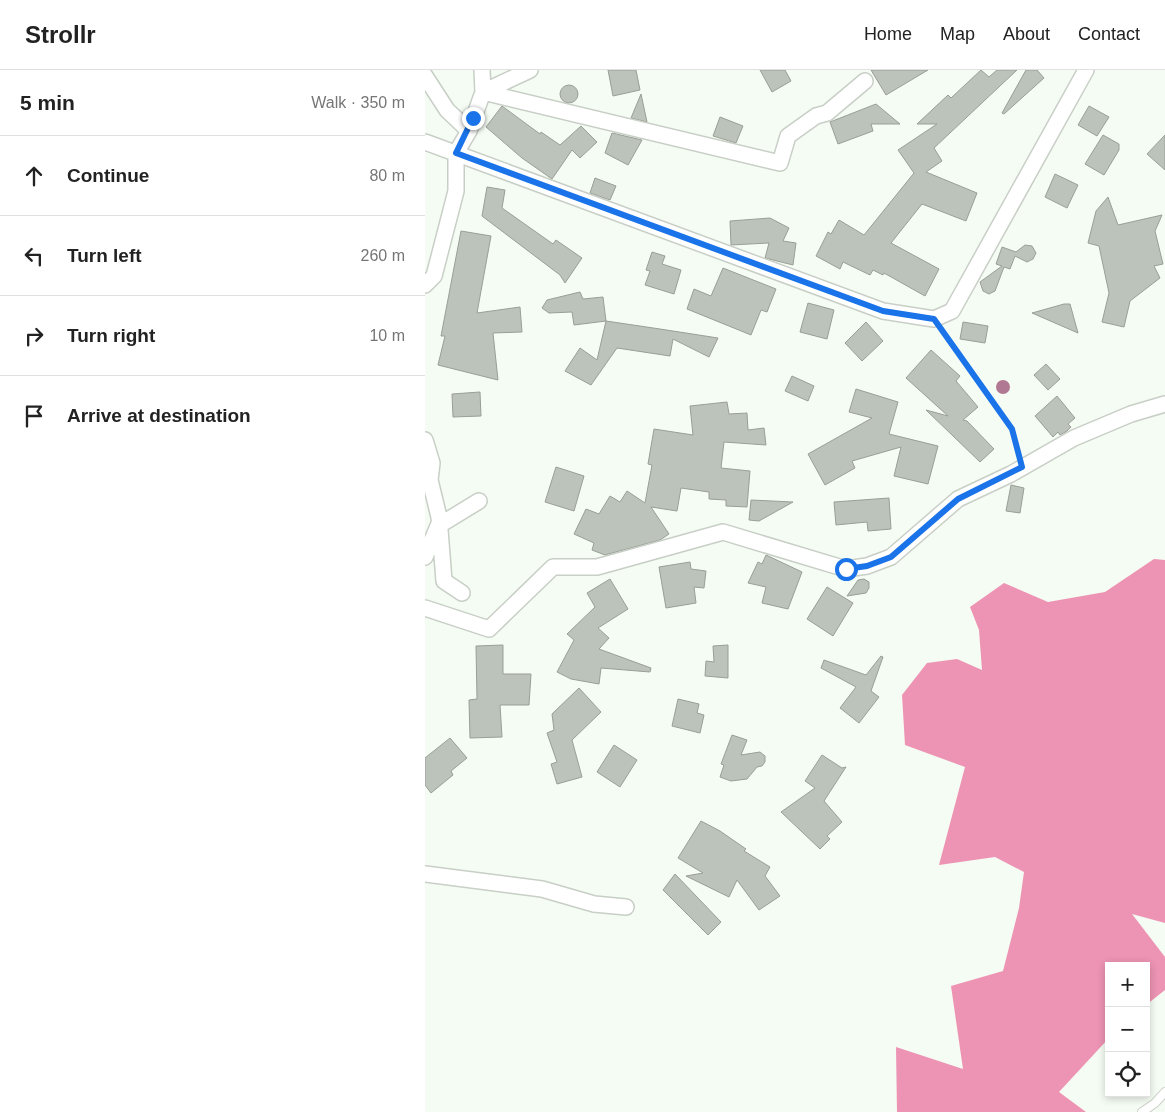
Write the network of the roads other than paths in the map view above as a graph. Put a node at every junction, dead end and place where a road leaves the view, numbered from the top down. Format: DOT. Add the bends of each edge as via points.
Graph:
graph roads {
  1 [pos="482,70"];
  2 [pos="530,70"];
  3 [pos="1086,70"];
  4 [pos="425,76"];
  5 [pos="865,81"];
  6 [pos="483,92"];
  7 [pos="469,131"];
  8 [pos="425,142"];
  9 [pos="456,153"];
  10 [pos="425,285"];
  11 [pos="1165,404"];
  12 [pos="425,440"];
  13 [pos="479,501"];
  14 [pos="438,526"];
  15 [pos="425,557"];
  16 [pos="462,593"];
  17 [pos="425,608"];
  18 [pos="425,874"];
  19 [pos="626,907"];
  20 [pos="1165,1092"];
  21 [pos="1142,1112"];
  1 -- 6 [label="street"];
  2 -- 6 [label="street"];
  3 -- 9 [label="street" via="952,311 934,319 883,311"];
  4 -- 7 [label="street" via="447,110"];
  5 -- 6 [label="street" via="827,113 816,116 787,136 780,163"];
  6 -- 7 [label="street"];
  7 -- 9 [label="street"];
  8 -- 9 [label="street"];
  9 -- 10 [label="street" via="456,191 435,276"];
  11 -- 17 [label="street" via="1131,414 1075,438 958,499 891,557 867,566 846,569 723,532 597,567 553,567 489,629"];
  12 -- 14 [label="street" via="432,463 430,480 439,517"];
  13 -- 14 [label="street"];
  14 -- 15 [label="street"];
  14 -- 16 [label="street" via="444,581"];
  18 -- 19 [label="street" via="542,889 594,904"];
  20 -- 21 [label="lane"];
}
